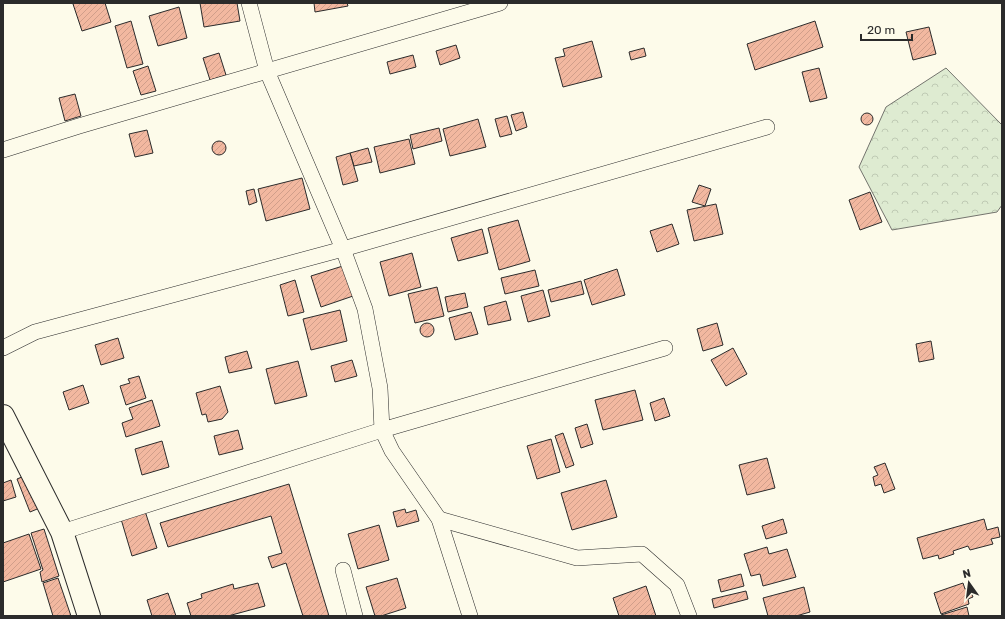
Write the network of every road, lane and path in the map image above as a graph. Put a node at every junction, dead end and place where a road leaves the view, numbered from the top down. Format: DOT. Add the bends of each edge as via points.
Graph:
graph roads {
  1 [pos="249,3"];
  2 [pos="500,3"];
  3 [pos="267,71"];
  4 [pos="767,127"];
  5 [pos="3,150"];
  6 [pos="342,248"];
  7 [pos="3,348"];
  8 [pos="665,348"];
  9 [pos="3,416"];
  10 [pos="382,430"];
  11 [pos="439,519"];
  12 [pos="62,532"];
  13 [pos="343,570"];
  14 [pos="89,616"];
  15 [pos="355,616"];
  16 [pos="470,616"];
  17 [pos="689,616"];
  1 -- 3 [label="street"];
  2 -- 3 [label="street"];
  3 -- 5 [label="street"];
  3 -- 6 [label="street"];
  4 -- 6 [label="street"];
  6 -- 7 [label="street" via="35,332"];
  6 -- 10 [label="street" via="365,309 380,388"];
  8 -- 10 [label="street"];
  9 -- 12 [label="highway"];
  10 -- 11 [label="street" via="392,450"];
  10 -- 12 [label="street"];
  11 -- 16 [label="street"];
  11 -- 17 [label="street" via="576,558 642,554 677,585"];
  12 -- 14 [label="highway"];
  13 -- 15 [label="street"];
}
